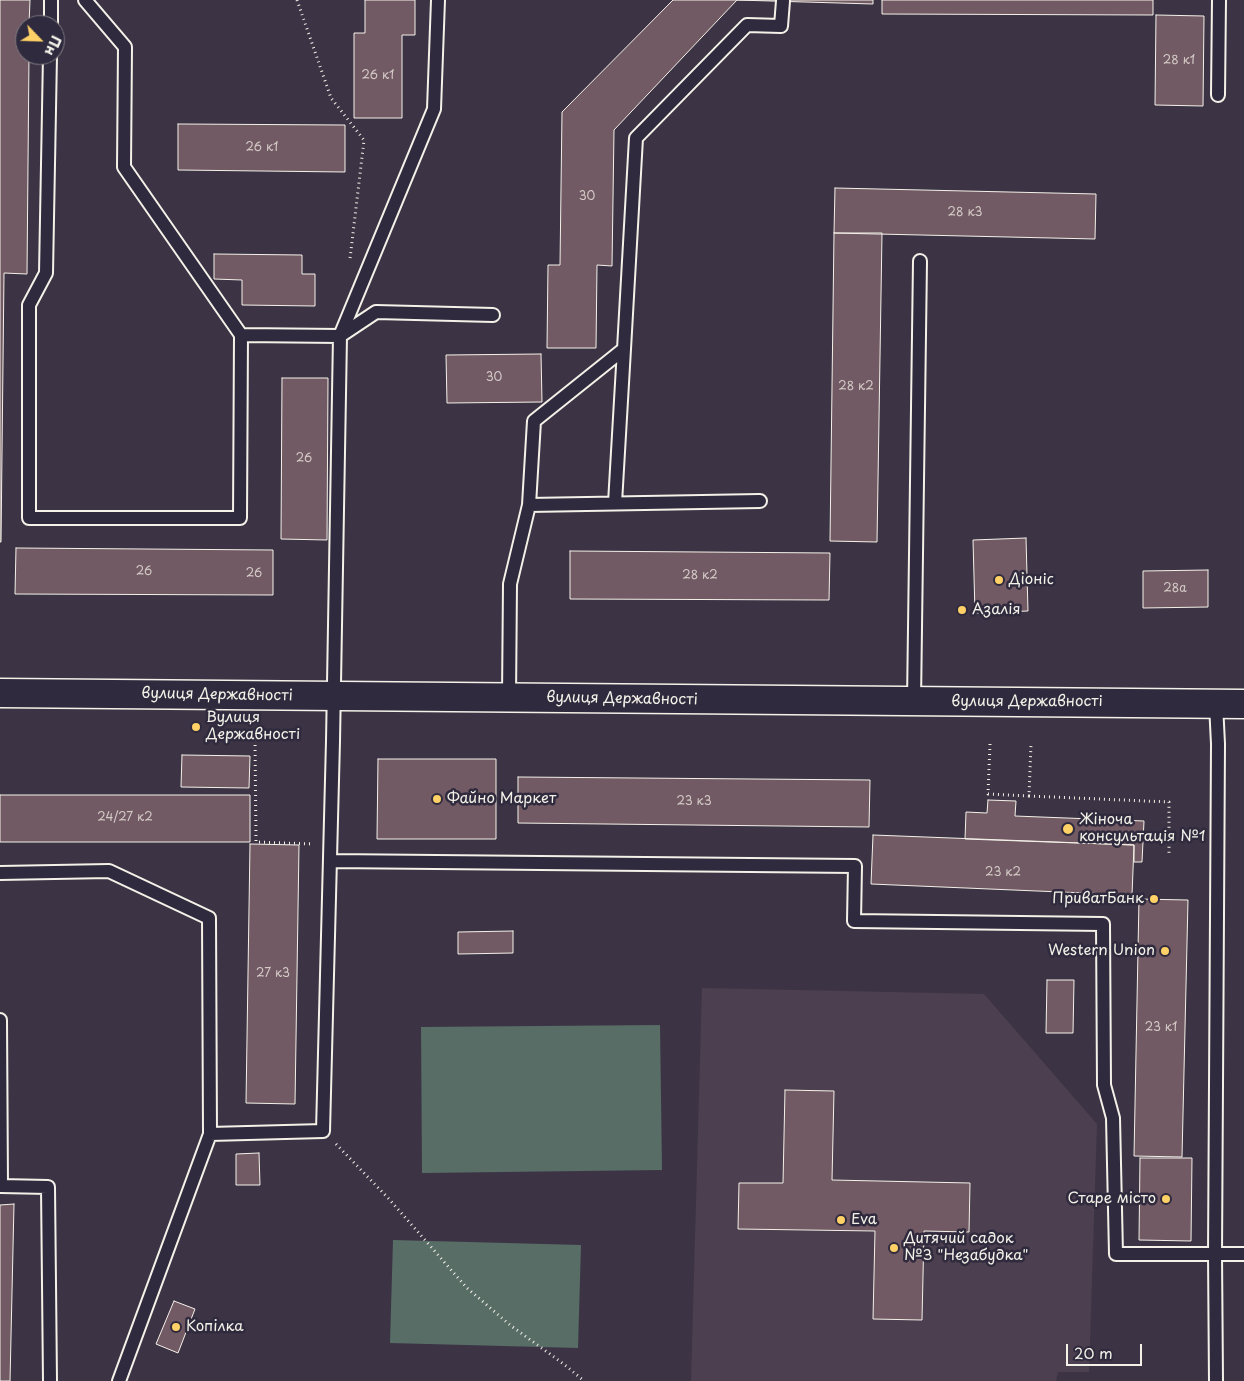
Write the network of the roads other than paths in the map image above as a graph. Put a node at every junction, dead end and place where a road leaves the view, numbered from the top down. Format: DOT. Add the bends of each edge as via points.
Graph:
graph roads {
  1 [pos="51,0"];
  2 [pos="85,0"];
  3 [pos="438,0"];
  4 [pos="1219,0"];
  5 [pos="782,1"];
  6 [pos="51,15"];
  7 [pos="50,65"];
  8 [pos="1218,95"];
  9 [pos="920,261"];
  10 [pos="493,316"];
  11 [pos="241,335"];
  12 [pos="340,336"];
  13 [pos="624,349"];
  14 [pos="760,501"];
  15 [pos="615,504"];
  16 [pos="529,505"];
  17 [pos="0,693"];
  18 [pos="334,696"];
  19 [pos="508,697"];
  20 [pos="914,701"];
  21 [pos="1216,704"];
  22 [pos="1244,704"];
  23 [pos="331,861"];
  24 [pos="0,874"];
  25 [pos="0,1020"];
  26 [pos="210,1134"];
  27 [pos="1215,1254"];
  28 [pos="1244,1254"];
  29 [pos="50,1381"];
  30 [pos="119,1381"];
  31 [pos="1216,1381"];
  1 -- 6 [label="lane"];
  2 -- 11 [label="lane" via="125,47 124,167"];
  3 -- 12 [label="lane" via="434,109"];
  4 -- 8 [label="lane"];
  5 -- 13 [label="lane" via="781,26 747,25 636,138"];
  7 -- 11 [label="lane" via="46,273 29,305 29,518 240,518"];
  9 -- 20 [label="lane"];
  10 -- 12 [label="lane" via="376,312"];
  11 -- 12 [label="lane"];
  12 -- 18 [label="lane"];
  13 -- 15 [label="lane"];
  13 -- 16 [label="lane" via="534,421"];
  14 -- 15 [label="lane"];
  15 -- 16 [label="lane"];
  16 -- 19 [label="lane" via="510,584"];
  17 -- 18 [label="street, вулиця Державності"];
  18 -- 19 [label="street, вулиця Державності"];
  18 -- 23 [label="lane"];
  19 -- 20 [label="street, вулиця Державності"];
  20 -- 21 [label="street, вулиця Державності"];
  21 -- 22 [label="street, вулиця Державності"];
  21 -- 27 [label="lane"];
  23 -- 26 [label="lane" via="323,1131"];
  23 -- 27 [label="lane" via="854,866 854,921 1103,924 1104,1085 1113,1118 1116,1254"];
  24 -- 26 [label="lane" via="109,871 209,918"];
  25 -- 29 [label="lane" via="1,1186 48,1187"];
  26 -- 30 [label="lane"];
  27 -- 28 [label="lane"];
  27 -- 31 [label="lane"];
}
